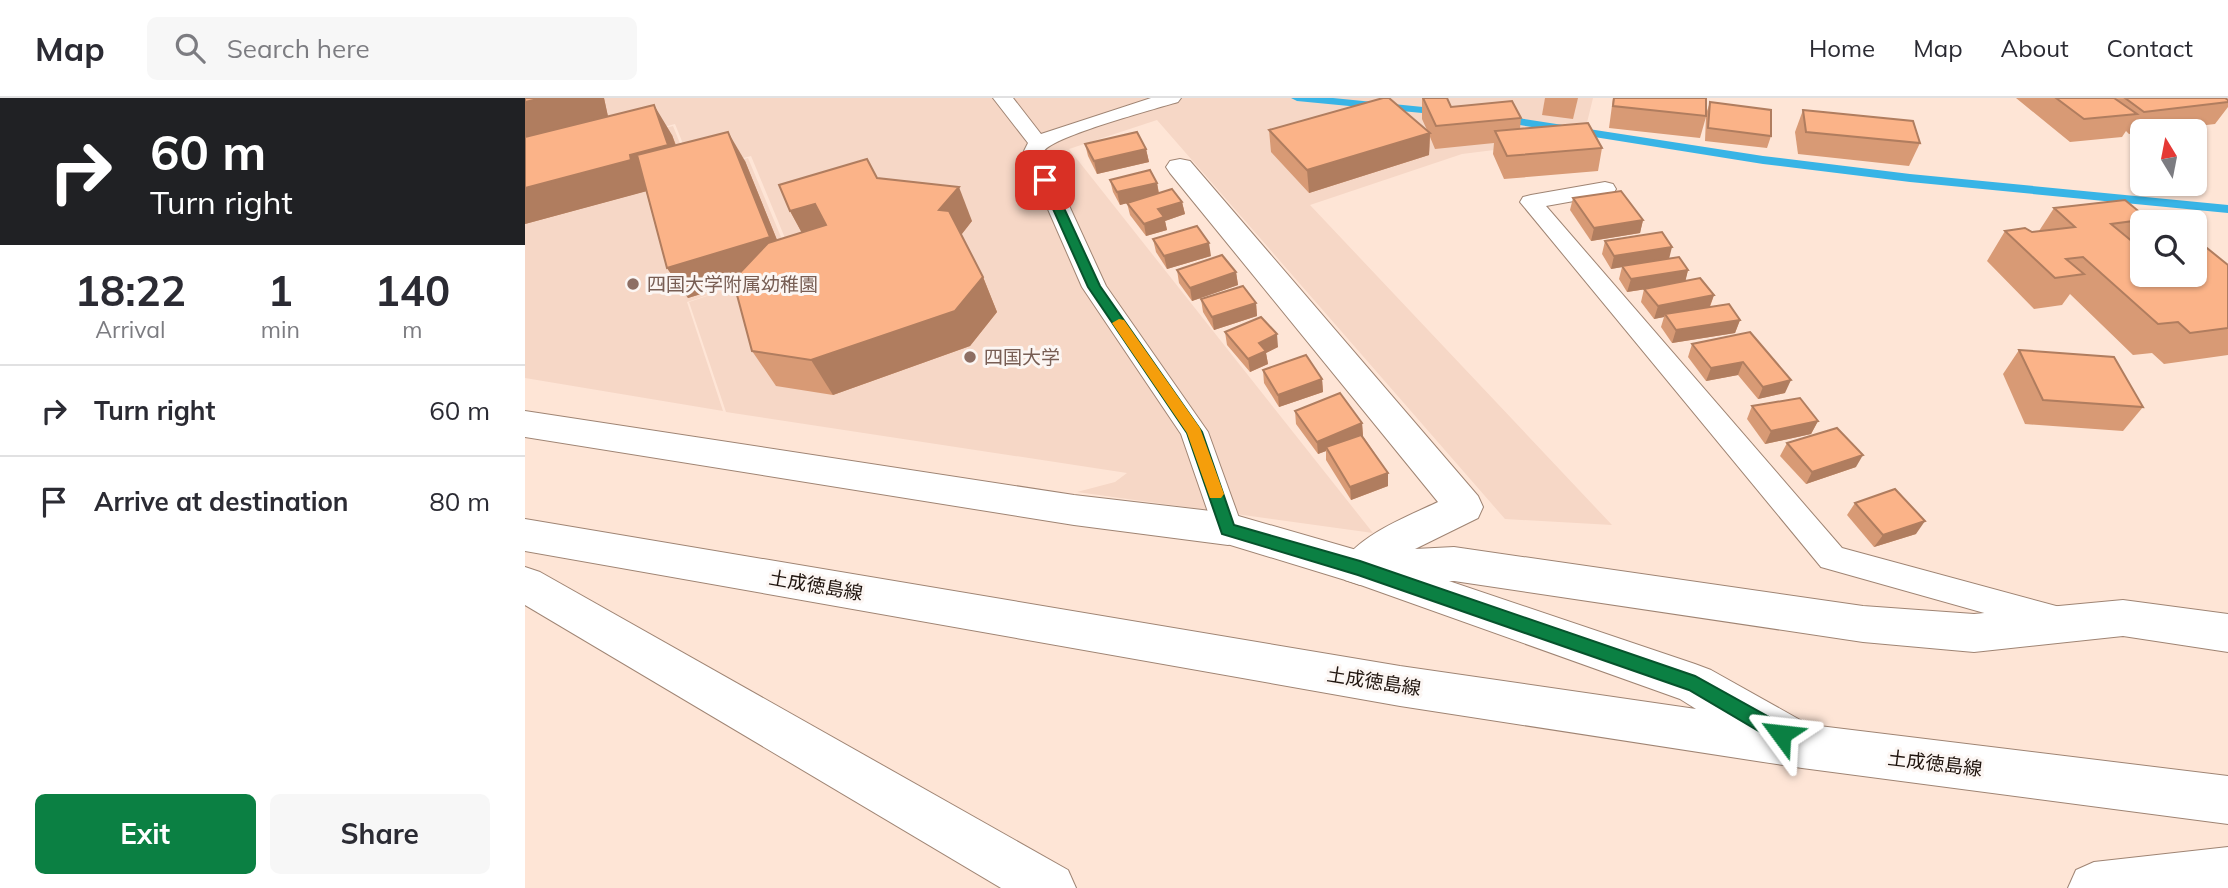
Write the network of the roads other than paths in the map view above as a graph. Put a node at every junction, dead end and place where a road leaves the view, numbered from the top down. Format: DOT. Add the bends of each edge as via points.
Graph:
graph roads {
  1 [pos="1003,98"];
  2 [pos="1171,98"];
  3 [pos="1038,143"];
  4 [pos="1180,167"];
  5 [pos="1605,189"];
  6 [pos="525,424"];
  7 [pos="1228,529"];
  8 [pos="525,535"];
  9 [pos="1360,568"];
  10 [pos="525,584"];
  11 [pos="2066,622"];
  12 [pos="2228,633"];
  13 [pos="1802,746"];
  14 [pos="2228,800"];
  15 [pos="2228,873"];
  16 [pos="1050,888"];
  17 [pos="2094,888"];
  1 -- 3 [label="lane"];
  2 -- 3 [label="lane"];
  3 -- 7 [label="lane" via="1036,159 1094,287 1194,432"];
  4 -- 9 [label="street" via="1464,507 1400,538"];
  5 -- 11 [label="lane" via="1531,202 1832,558"];
  6 -- 7 [label="street" via="1075,510"];
  7 -- 9 [label="street"];
  8 -- 13 [label="street, 土成徳島線" via="1400,686"];
  9 -- 11 [label="street" via="1454,564 1863,624 1974,633"];
  9 -- 13 [label="street" via="1695,684"];
  10 -- 16 [label="street"];
  11 -- 12 [label="street" via="2123,618"];
  13 -- 14 [label="street, 土成徳島線"];
  15 -- 17 [label="street"];
}
